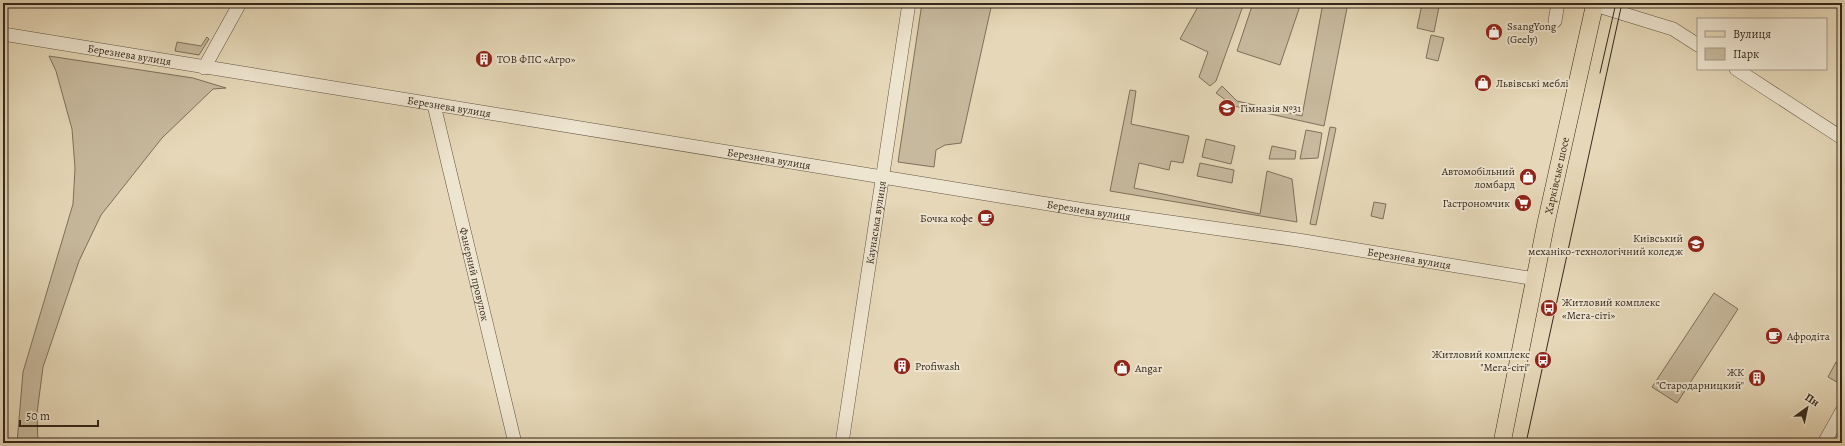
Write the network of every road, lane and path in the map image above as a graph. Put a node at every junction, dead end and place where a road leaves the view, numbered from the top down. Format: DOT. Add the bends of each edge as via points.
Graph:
graph roads {
  1 [pos="240,3"];
  2 [pos="909,3"];
  3 [pos="1558,3"];
  4 [pos="1595,4"];
  5 [pos="1555,21"];
  6 [pos="3,34"];
  7 [pos="1697,44"];
  8 [pos="204,68"];
  9 [pos="1738,70"];
  10 [pos="434,105"];
  11 [pos="1842,138"];
  12 [pos="882,176"];
  13 [pos="1535,279"];
  14 [pos="1842,411"];
  15 [pos="515,443"];
  16 [pos="842,443"];
  17 [pos="1502,443"];
  18 [pos="1824,443"];
  1 -- 8 [label="street"];
  2 -- 12 [label="street, Каунаська вулиця"];
  3 -- 5 [label="street"];
  4 -- 7 [label="street" via="1673,28"];
  4 -- 13 [label="main road, Харківське шосе"];
  6 -- 8 [label="street, Березнева вулиця"];
  8 -- 10 [label="street, Березнева вулиця"];
  9 -- 11 [label="street"];
  10 -- 12 [label="street, Березнева вулиця"];
  10 -- 15 [label="street, Фанерний провулок"];
  12 -- 13 [label="street, Березнева вулиця"];
  12 -- 16 [label="street, Каунаська вулиця"];
  13 -- 17 [label="main road, Харківське шосе"];
  14 -- 18 [label="street"];
}
